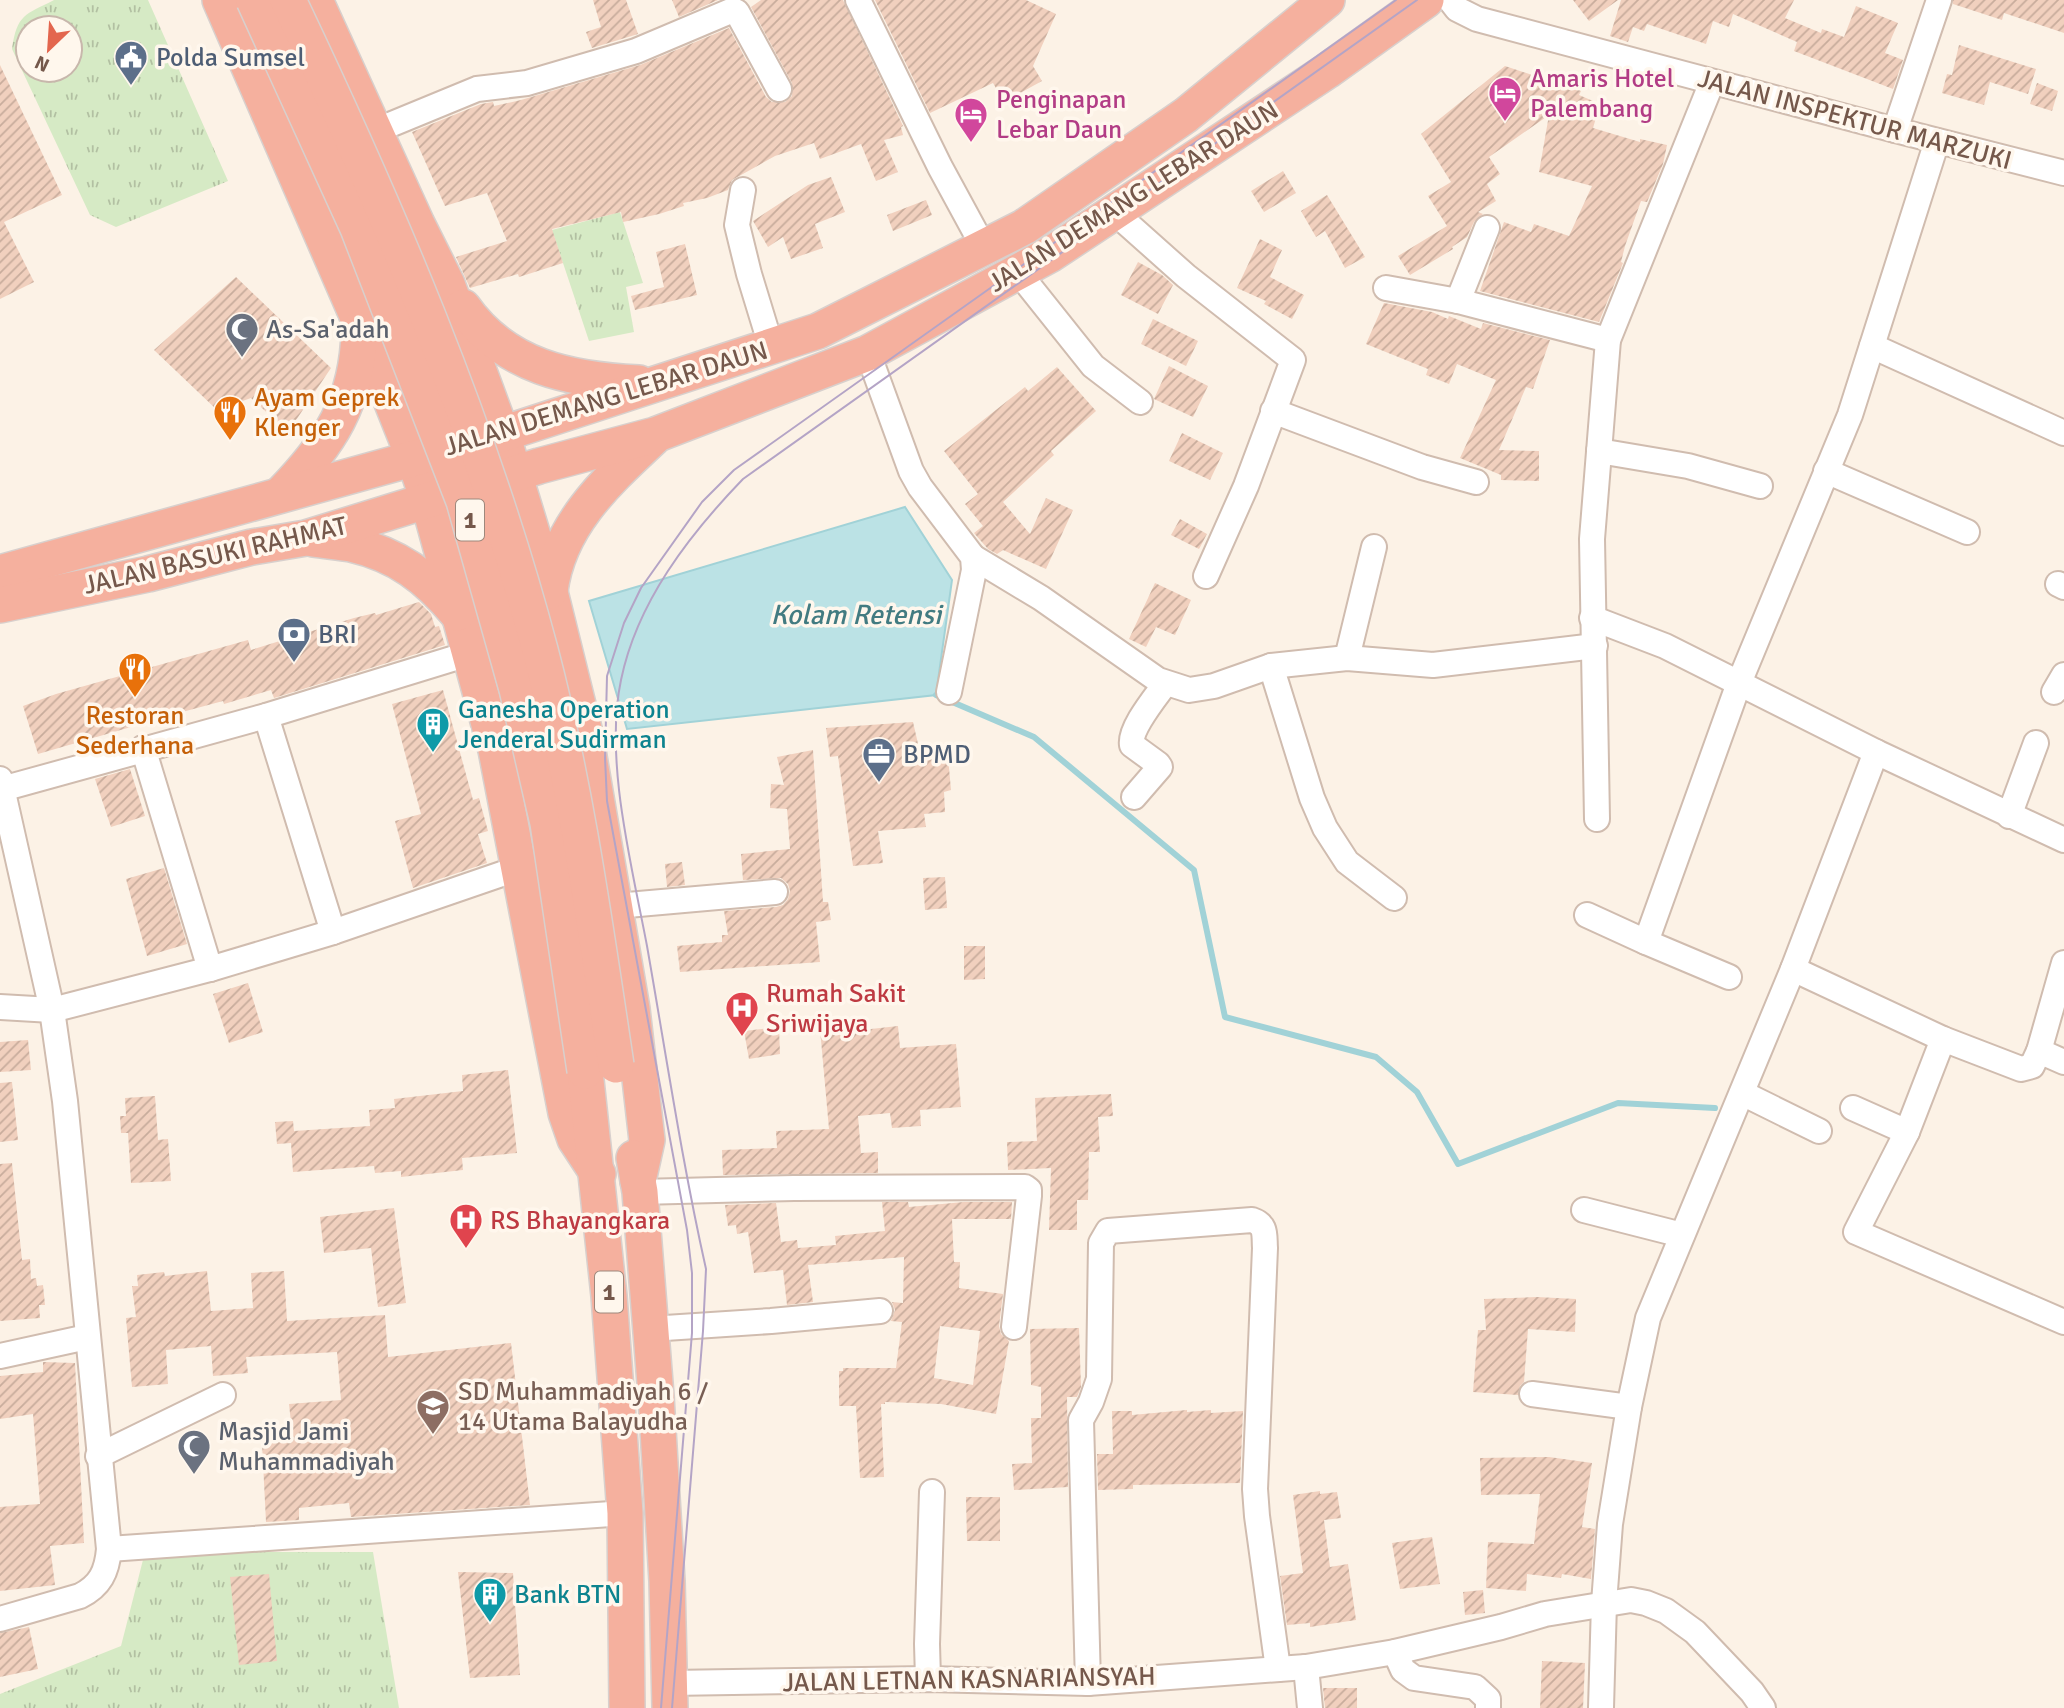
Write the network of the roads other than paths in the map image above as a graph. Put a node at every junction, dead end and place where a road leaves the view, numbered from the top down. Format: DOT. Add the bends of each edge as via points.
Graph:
graph roads {
  1 [pos="220,0"];
  2 [pos="254,0"];
  3 [pos="288,0"];
  4 [pos="315,0"];
  5 [pos="858,0"];
  6 [pos="1327,0"];
  7 [pos="1426,0"];
  8 [pos="1450,0"];
  9 [pos="1939,0"];
  10 [pos="1712,82"];
  11 [pos="779,89"];
  12 [pos="1895,130"];
  13 [pos="375,131"];
  14 [pos="1937,141"];
  15 [pos="2064,173"];
  16 [pos="743,190"];
  17 [pos="1113,211"];
  18 [pos="417,225"];
  19 [pos="1487,228"];
  20 [pos="984,248"];
  21 [pos="332,257"];
  22 [pos="1018,272"];
  23 [pos="447,284"];
  24 [pos="1386,288"];
  25 [pos="1458,301"];
  26 [pos="359,320"];
  27 [pos="1608,341"];
  28 [pos="771,346"];
  29 [pos="1872,346"];
  30 [pos="868,353"];
  31 [pos="657,384"];
  32 [pos="1140,402"];
  33 [pos="1273,411"];
  34 [pos="2064,433"];
  35 [pos="502,434"];
  36 [pos="655,435"];
  37 [pos="1599,450"];
  38 [pos="414,458"];
  39 [pos="1826,471"];
  40 [pos="514,473"];
  41 [pos="1476,482"];
  42 [pos="1760,486"];
  43 [pos="280,495"];
  44 [pos="428,500"];
  45 [pos="1967,532"];
  46 [pos="306,538"];
  47 [pos="1374,547"];
  48 [pos="973,558"];
  49 [pos="0,573"];
  50 [pos="1206,576"];
  51 [pos="550,592"];
  52 [pos="0,605"];
  53 [pos="459,616"];
  54 [pos="1592,618"];
  55 [pos="1595,646"];
  56 [pos="468,654"];
  57 [pos="1347,657"];
  58 [pos="1271,666"];
  59 [pos="1739,683"];
  60 [pos="1165,684"];
  61 [pos="949,692"];
  62 [pos="266,716"];
  63 [pos="585,733"];
  64 [pos="2036,743"];
  65 [pos="143,748"];
  66 [pos="496,750"];
  67 [pos="1876,752"];
  68 [pos="1,784"];
  69 [pos="1134,797"];
  70 [pos="2009,816"];
  71 [pos="1597,819"];
  72 [pos="6,830"];
  73 [pos="2064,840"];
  74 [pos="519,868"];
  75 [pos="775,892"];
  76 [pos="1394,898"];
  77 [pos="616,906"];
  78 [pos="1587,915"];
  79 [pos="333,932"];
  80 [pos="1646,942"];
  81 [pos="2064,964"];
  82 [pos="210,969"];
  83 [pos="1793,969"];
  84 [pos="1729,977"];
  85 [pos="0,1007"];
  86 [pos="52,1010"];
  87 [pos="1943,1039"];
  88 [pos="2039,1051"];
  89 [pos="2064,1062"];
  90 [pos="601,1068"];
  91 [pos="1742,1093"];
  92 [pos="1853,1108"];
  93 [pos="1819,1131"];
  94 [pos="1907,1132"];
  95 [pos="598,1174"];
  96 [pos="639,1187"];
  97 [pos="1584,1210"];
  98 [pos="1682,1234"];
  99 [pos="880,1311"];
  100 [pos="2064,1322"];
  101 [pos="1014,1327"];
  102 [pos="650,1329"];
  103 [pos="87,1337"];
  104 [pos="0,1356"];
  105 [pos="1532,1394"];
  106 [pos="223,1395"];
  107 [pos="1629,1407"];
  108 [pos="98,1456"];
  109 [pos="932,1492"];
  110 [pos="625,1513"];
  111 [pos="109,1549"];
  112 [pos="1604,1603"];
  113 [pos="0,1619"];
  114 [pos="1395,1652"];
  115 [pos="1306,1667"];
  116 [pos="1278,1669"];
  117 [pos="928,1679"];
  118 [pos="1088,1683"];
  119 [pos="670,1695"];
  120 [pos="627,1708"];
  121 [pos="1310,1708"];
  122 [pos="1488,1708"];
  123 [pos="1601,1708"];
  124 [pos="1763,1708"];
  1 -- 21 [label="highway"];
  2 -- 90 [label="highway, 1, bridge" via="358,228 464,501 517,689"];
  3 -- 90 [label="highway, 1, bridge" via="402,248 513,552 582,836"];
  4 -- 13 [label="highway"];
  5 -- 20 [label="street"];
  6 -- 20 [label="highway, JALAN DEMANG LEBAR DAUN" via="1186,115 1024,228"];
  7 -- 17 [label="highway, JALAN DEMANG LEBAR DAUN" via="1327,71"];
  8 -- 10 [label="street, JALAN INSPEKTUR MARZUKI" via="1476,19"];
  9 -- 12 [label="street"];
  10 -- 12 [label="street, JALAN INSPEKTUR MARZUKI"];
  10 -- 27 [label="street"];
  11 -- 13 [label="street" via="733,10 636,51 527,83 477,89"];
  12 -- 14 [label="street, JALAN INSPEKTUR MARZUKI"];
  13 -- 18 [label="highway"];
  14 -- 15 [label="street, JALAN INSPEKTUR MARZUKI"];
  14 -- 29 [label="street"];
  16 -- 28 [label="street" via="737,225"];
  17 -- 22 [label="highway, JALAN DEMANG LEBAR DAUN"];
  17 -- 33 [label="street" via="1186,276 1292,358"];
  18 -- 21 [label="highway" via="410,257 396,272 380,279 353,275"];
  18 -- 23 [label="highway"];
  19 -- 25 [label="street"];
  20 -- 28 [label="highway, JALAN DEMANG LEBAR DAUN" via="818,331"];
  21 -- 26 [label="highway"];
  22 -- 30 [label="highway, JALAN DEMANG LEBAR DAUN"];
  22 -- 32 [label="street" via="1093,366"];
  23 -- 31 [label="highway" via="485,335 523,359 588,379"];
  23 -- 35 [label="highway"];
  24 -- 25 [label="street"];
  25 -- 27 [label="street"];
  26 -- 38 [label="highway"];
  26 -- 43 [label="highway" via="354,380 339,420 317,454"];
  27 -- 37 [label="street"];
  28 -- 31 [label="highway, JALAN DEMANG LEBAR DAUN"];
  29 -- 34 [label="street"];
  29 -- 39 [label="street"];
  30 -- 36 [label="highway, JALAN DEMANG LEBAR DAUN"];
  30 -- 48 [label="street" via="911,471"];
  31 -- 35 [label="highway, JALAN DEMANG LEBAR DAUN"];
  33 -- 41 [label="street" via="1422,467"];
  33 -- 50 [label="street"];
  35 -- 38 [label="highway, JALAN DEMANG LEBAR DAUN"];
  35 -- 40 [label="highway"];
  36 -- 40 [label="highway, JALAN DEMANG LEBAR DAUN"];
  36 -- 51 [label="highway" via="607,482 577,520 556,559"];
  37 -- 42 [label="street" via="1688,466"];
  37 -- 54 [label="street"];
  38 -- 43 [label="highway, JALAN BASUKI RAHMAT"];
  38 -- 44 [label="highway"];
  39 -- 45 [label="street"];
  39 -- 59 [label="street"];
  40 -- 44 [label="highway, JALAN DEMANG LEBAR DAUN"];
  40 -- 51 [label="highway"];
  43 -- 49 [label="highway, JALAN BASUKI RAHMAT"];
  44 -- 46 [label="highway, JALAN BASUKI RAHMAT"];
  44 -- 53 [label="highway"];
  46 -- 52 [label="highway, JALAN BASUKI RAHMAT"];
  46 -- 53 [label="highway" via="350,544 396,560 436,589"];
  47 -- 57 [label="street"];
  48 -- 60 [label="street" via="1041,598"];
  48 -- 61 [label="street"];
  51 -- 63 [label="highway"];
  53 -- 56 [label="highway"];
  54 -- 55 [label="street"];
  54 -- 59 [label="street" via="1665,646"];
  55 -- 57 [label="street" via="1433,665"];
  55 -- 71 [label="street"];
  56 -- 62 [label="street"];
  56 -- 66 [label="highway"];
  57 -- 58 [label="street"];
  58 -- 60 [label="street" via="1214,686 1189,690"];
  58 -- 76 [label="street" via="1325,828 1347,862"];
  59 -- 67 [label="street"];
  59 -- 80 [label="street"];
  60 -- 69 [label="street" via="1131,738 1134,747 1160,767"];
  62 -- 65 [label="street"];
  62 -- 79 [label="street"];
  63 -- 66 [label="highway" via="565,710 545,702 512,712"];
  63 -- 77 [label="highway"];
  64 -- 70 [label="street"];
  65 -- 68 [label="street"];
  65 -- 82 [label="street"];
  66 -- 74 [label="highway"];
  67 -- 70 [label="street"];
  67 -- 83 [label="street"];
  68 -- 72 [label="street"];
  70 -- 73 [label="street"];
  72 -- 86 [label="street"];
  74 -- 79 [label="street"];
  74 -- 95 [label="highway" via="566,1113 575,1139"];
  75 -- 77 [label="street"];
  77 -- 96 [label="highway" via="645,1113 647,1140"];
  78 -- 80 [label="street"];
  79 -- 82 [label="street"];
  80 -- 84 [label="street"];
  81 -- 88 [label="street"];
  82 -- 86 [label="street"];
  83 -- 87 [label="street"];
  83 -- 91 [label="street"];
  85 -- 86 [label="street"];
  86 -- 103 [label="street"];
  87 -- 88 [label="street" via="2021,1069 2032,1066"];
  87 -- 94 [label="street"];
  88 -- 89 [label="street"];
  90 -- 95 [label="highway, 1"];
  90 -- 96 [label="highway, 1"];
  91 -- 93 [label="street"];
  91 -- 98 [label="street"];
  92 -- 94 [label="street"];
  94 -- 100 [label="street" via="1856,1232"];
  95 -- 110 [label="highway, 1"];
  96 -- 101 [label="street" via="1025,1187 1029,1196"];
  96 -- 102 [label="highway, 1"];
  97 -- 98 [label="street"];
  98 -- 107 [label="street" via="1648,1318"];
  99 -- 102 [label="street"];
  102 -- 119 [label="highway, 1"];
  103 -- 104 [label="street"];
  103 -- 108 [label="street"];
  105 -- 107 [label="street"];
  106 -- 108 [label="street"];
  107 -- 112 [label="street" via="1609,1524"];
  108 -- 111 [label="street"];
  109 -- 117 [label="street"];
  110 -- 111 [label="street"];
  110 -- 120 [label="highway, 1"];
  111 -- 113 [label="street" via="105,1573 91,1590"];
  112 -- 114 [label="street, JALAN LETNAN KASNARIANSYAH"];
  112 -- 123 [label="street"];
  112 -- 124 [label="street, JALAN LETNAN KASNARIANSYAH" via="1631,1600 1666,1611 1695,1632"];
  114 -- 115 [label="street, JALAN LETNAN KASNARIANSYAH"];
  114 -- 122 [label="street" via="1403,1670 1414,1678 1475,1687 1488,1699"];
  115 -- 116 [label="street, JALAN LETNAN KASNARIANSYAH"];
  115 -- 121 [label="street"];
  116 -- 118 [label="street, JALAN LETNAN KASNARIANSYAH"];
  116 -- 118 [label="street" via="1255,1489 1264,1228 1256,1221 1244,1220 1108,1231 1101,1243 1099,1379 1081,1420"];
  117 -- 118 [label="street, JALAN LETNAN KASNARIANSYAH"];
  117 -- 119 [label="street, JALAN LETNAN KASNARIANSYAH"];
}
